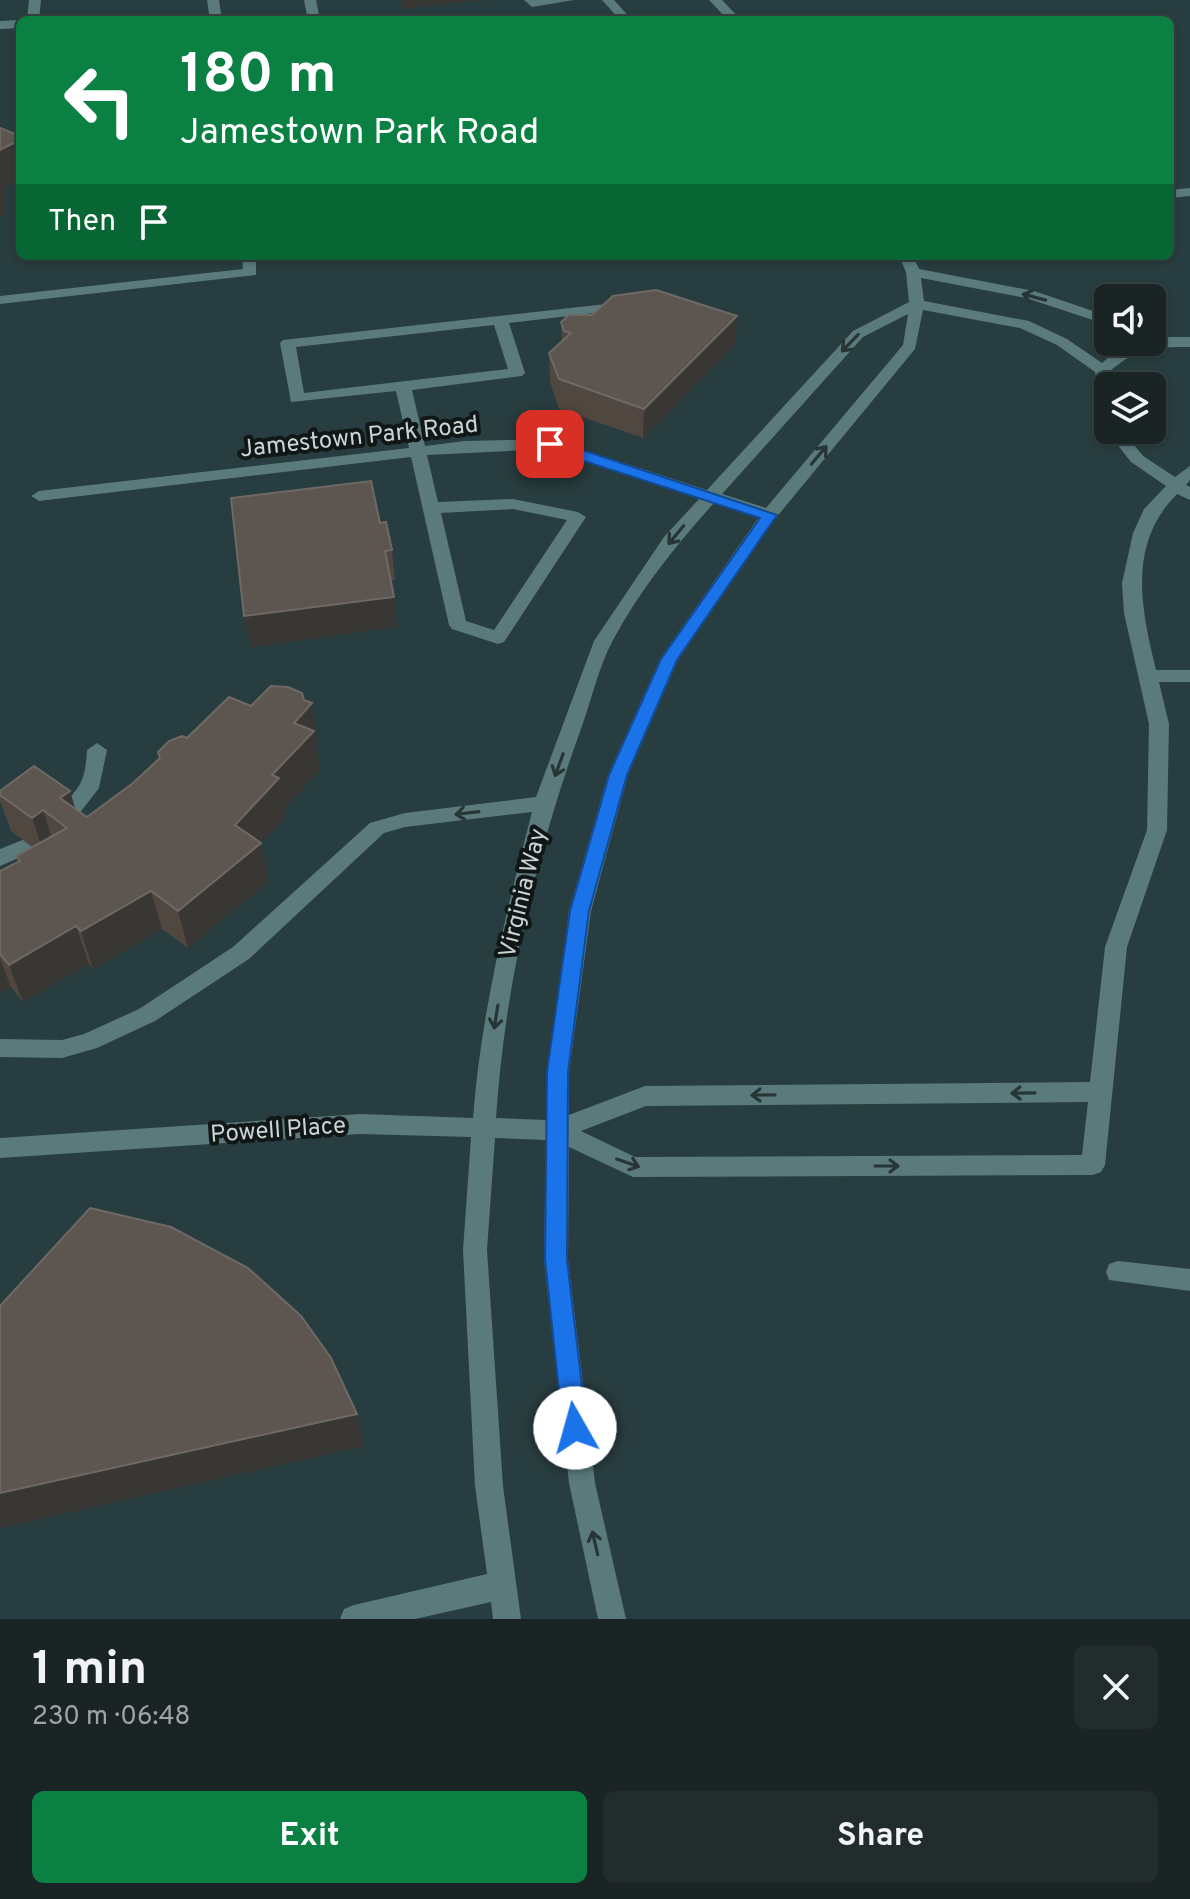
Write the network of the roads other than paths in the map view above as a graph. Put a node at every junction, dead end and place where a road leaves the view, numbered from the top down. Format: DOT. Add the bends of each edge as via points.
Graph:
graph roads {
  1 [pos="530,0"];
  2 [pos="568,0"];
  3 [pos="608,0"];
  4 [pos="715,0"];
  5 [pos="622,16"];
  6 [pos="731,16"];
  7 [pos="250,260"];
  8 [pos="908,260"];
  9 [pos="913,272"];
  10 [pos="0,300"];
  11 [pos="917,304"];
  12 [pos="626,305"];
  13 [pos="1094,316"];
  14 [pos="500,319"];
  15 [pos="1166,341"];
  16 [pos="1190,342"];
  17 [pos="1119,356"];
  18 [pos="1102,370"];
  19 [pos="403,386"];
  20 [pos="1125,444"];
  21 [pos="419,451"];
  22 [pos="1190,471"];
  23 [pos="1181,490"];
  24 [pos="39,496"];
  25 [pos="711,496"];
  26 [pos="432,508"];
  27 [pos="769,515"];
  28 [pos="1150,676"];
  29 [pos="1190,676"];
  30 [pos="97,750"];
  31 [pos="544,803"];
  32 [pos="65,818"];
  33 [pos="30,845"];
  34 [pos="0,858"];
  35 [pos="0,1048"];
  36 [pos="1101,1092"];
  37 [pos="481,1128"];
  38 [pos="557,1130"];
  39 [pos="0,1148"];
  40 [pos="1118,1272"];
  41 [pos="1190,1280"];
  42 [pos="502,1585"];
  43 [pos="354,1619"];
  44 [pos="507,1619"];
  45 [pos="612,1619"];
  1 -- 2 [label="street"];
  3 -- 5 [label="street"];
  4 -- 6 [label="street"];
  7 -- 10 [label="street" via="251,272"];
  8 -- 9 [label="street"];
  9 -- 11 [label="street"];
  13 -- 9 [label="street, one-way" via="1029,294"];
  11 -- 18 [label="street" via="1024,324"];
  11 -- 25 [label="street, Virginia Way, one-way" via="858,334"];
  27 -- 11 [label="street, one-way" via="910,346"];
  12 -- 14 [label="street"];
  14 -- 19 [label="street" via="517,373"];
  14 -- 19 [label="street" via="288,343 297,399"];
  15 -- 16 [label="street"];
  17 -- 18 [label="street"];
  19 -- 21 [label="street"];
  20 -- 23 [label="street" via="1137,459"];
  21 -- 24 [label="street, Jamestown Park Road"];
  21 -- 25 [label="street, Jamestown Park Road" via="550,444"];
  21 -- 26 [label="street"];
  22 -- 23 [label="street"];
  23 -- 28 [label="street" via="1152,509 1131,583 1133,613"];
  25 -- 27 [label="street, Jamestown Park Road"];
  25 -- 31 [label="street, Virginia Way, one-way" via="670,541 603,641"];
  26 -- 26 [label="street" via="513,504 578,517 498,638 458,625"];
  27 -- 38 [label="street" via="669,659 618,775 580,911 558,1072"];
  28 -- 29 [label="street"];
  28 -- 36 [label="street" via="1159,724 1157,830 1116,947"];
  30 -- 32 [label="street" via="92,785"];
  31 -- 35 [label="street, one-way" via="390,823 363,840 241,953 147,1015 62,1049"];
  31 -- 37 [label="street, Virginia Way, one-way" via="504,965"];
  33 -- 34 [label="street"];
  36 -- 38 [label="street, one-way" via="645,1096"];
  38 -- 36 [label="street, one-way" via="633,1167 1093,1165"];
  37 -- 38 [label="street, Powell Place"];
  37 -- 39 [label="street, Powell Place" via="360,1124"];
  37 -- 42 [label="street, Virginia Way" via="475,1250 489,1486"];
  45 -- 38 [label="street, one-way" via="582,1483 556,1260"];
  40 -- 41 [label="street"];
  42 -- 43 [label="street"];
  42 -- 44 [label="street, Virginia Way"];
}
